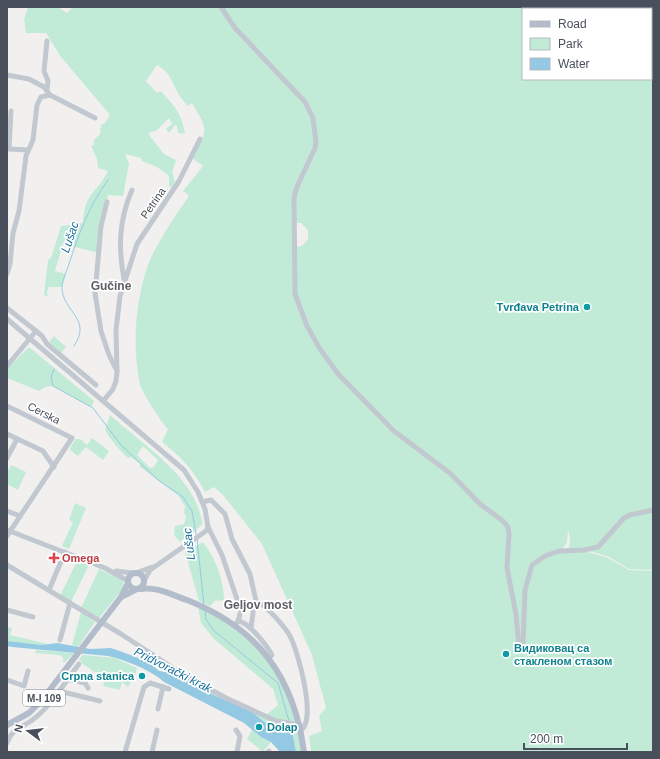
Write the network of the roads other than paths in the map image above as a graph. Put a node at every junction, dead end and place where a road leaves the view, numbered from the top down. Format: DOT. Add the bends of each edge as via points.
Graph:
graph roads {
  1 [pos="221,7"];
  2 [pos="47,42"];
  3 [pos="7,75"];
  4 [pos="47,89"];
  5 [pos="50,95"];
  6 [pos="11,111"];
  7 [pos="94,118"];
  8 [pos="200,139"];
  9 [pos="28,150"];
  10 [pos="132,190"];
  11 [pos="106,202"];
  12 [pos="7,274"];
  13 [pos="125,280"];
  14 [pos="7,308"];
  15 [pos="7,319"];
  16 [pos="36,331"];
  17 [pos="31,338"];
  18 [pos="7,366"];
  19 [pos="117,372"];
  20 [pos="96,385"];
  21 [pos="104,400"];
  22 [pos="7,406"];
  23 [pos="7,434"];
  24 [pos="17,438"];
  25 [pos="7,458"];
  26 [pos="54,467"];
  27 [pos="202,502"];
  28 [pos="653,510"];
  29 [pos="7,511"];
  30 [pos="20,516"];
  31 [pos="208,527"];
  32 [pos="8,532"];
  33 [pos="65,552"];
  34 [pos="158,564"];
  35 [pos="7,565"];
  36 [pos="106,568"];
  37 [pos="134,573"];
  38 [pos="145,580"];
  39 [pos="128,582"];
  40 [pos="138,589"];
  41 [pos="49,590"];
  42 [pos="161,591"];
  43 [pos="122,597"];
  44 [pos="256,601"];
  45 [pos="70,603"];
  46 [pos="7,610"];
  47 [pos="33,617"];
  48 [pos="101,623"];
  49 [pos="237,623"];
  50 [pos="251,628"];
  51 [pos="60,640"];
  52 [pos="269,658"];
  53 [pos="78,664"];
  54 [pos="28,671"];
  55 [pos="67,679"];
  56 [pos="7,680"];
  57 [pos="163,687"];
  58 [pos="88,688"];
  59 [pos="169,689"];
  60 [pos="58,691"];
  61 [pos="100,701"];
  62 [pos="158,709"];
  63 [pos="7,725"];
  64 [pos="301,727"];
  65 [pos="157,730"];
  66 [pos="236,730"];
  67 [pos="7,743"];
  68 [pos="125,752"];
  69 [pos="152,752"];
  70 [pos="237,752"];
  71 [pos="304,752"];
  1 -- 28 [label="street" via="235,28 305,102 313,118 315,148 297,187 294,212 295,294 307,326 339,375 389,426 451,474 480,504 508,527 507,568 519,648 523,645 526,581 535,562 560,551 598,547 624,518"];
  2 -- 4 [label="street" via="44,71 48,81"];
  3 -- 4 [label="street" via="29,79"];
  4 -- 5 [label="street"];
  5 -- 7 [label="street"];
  5 -- 9 [label="street" via="41,97 37,105 33,140"];
  6 -- 9 [label="street" via="9,149"];
  8 -- 13 [label="street, Petrina" via="180,181 137,244"];
  9 -- 12 [label="street"];
  10 -- 13 [label="street, Petrina" via="121,229 120,256"];
  11 -- 19 [label="street" via="101,226 95,293 101,331"];
  13 -- 19 [label="street, Petrina" via="116,330"];
  14 -- 16 [label="street"];
  15 -- 17 [label="street"];
  16 -- 17 [label="street"];
  16 -- 20 [label="street" via="47,344"];
  17 -- 18 [label="street"];
  17 -- 21 [label="street"];
  19 -- 21 [label="street, Petrina" via="113,389"];
  21 -- 27 [label="street" via="184,470"];
  22 -- 26 [label="street, Cerska" via="72,438"];
  23 -- 24 [label="street"];
  24 -- 25 [label="street"];
  24 -- 26 [label="street" via="43,451"];
  26 -- 30 [label="street"];
  27 -- 31 [label="street" via="209,522"];
  27 -- 44 [label="street" via="211,500 225,514 232,539 250,574"];
  29 -- 30 [label="street"];
  30 -- 32 [label="street"];
  31 -- 34 [label="street"];
  31 -- 49 [label="street" via="222,555 241,611"];
  32 -- 33 [label="street"];
  33 -- 36 [label="street"];
  33 -- 41 [label="street"];
  34 -- 37 [label="street"];
  34 -- 38 [label="street" via="150,570"];
  35 -- 41 [label="street"];
  36 -- 37 [label="street"];
  36 -- 39 [label="street"];
  37 -- 38 [label="main road" via="141,574"];
  37 -- 39 [label="main road, M-I 109" via="129,576"];
  38 -- 40 [label="main road"];
  38 -- 42 [label="main road"];
  39 -- 40 [label="main road" via="131,588"];
  39 -- 43 [label="main road, M-I 109"];
  40 -- 42 [label="main road"];
  40 -- 43 [label="main road, M-I 109"];
  41 -- 45 [label="street"];
  42 -- 49 [label="main road"];
  43 -- 48 [label="main road, M-I 109"];
  44 -- 50 [label="street"];
  44 -- 64 [label="street" via="285,629 298,659 304,677 307,723"];
  45 -- 48 [label="street"];
  45 -- 51 [label="street"];
  46 -- 47 [label="street"];
  48 -- 63 [label="main road, M-I 109" via="34,709"];
  48 -- 64 [label="street" via="226,698 276,721"];
  49 -- 50 [label="street" via="242,621"];
  49 -- 52 [label="main road"];
  50 -- 52 [label="street" via="272,655"];
  52 -- 64 [label="main road" via="286,686"];
  53 -- 55 [label="street"];
  54 -- 56 [label="street" via="24,686"];
  55 -- 58 [label="street" via="85,683"];
  55 -- 60 [label="street"];
  57 -- 59 [label="street"];
  57 -- 62 [label="street"];
  57 -- 68 [label="street" via="150,683 144,687"];
  60 -- 61 [label="street"];
  60 -- 67 [label="street" via="40,714 13,731"];
  64 -- 71 [label="main road"];
  65 -- 69 [label="street"];
  66 -- 70 [label="street" via="240,736"];
}
